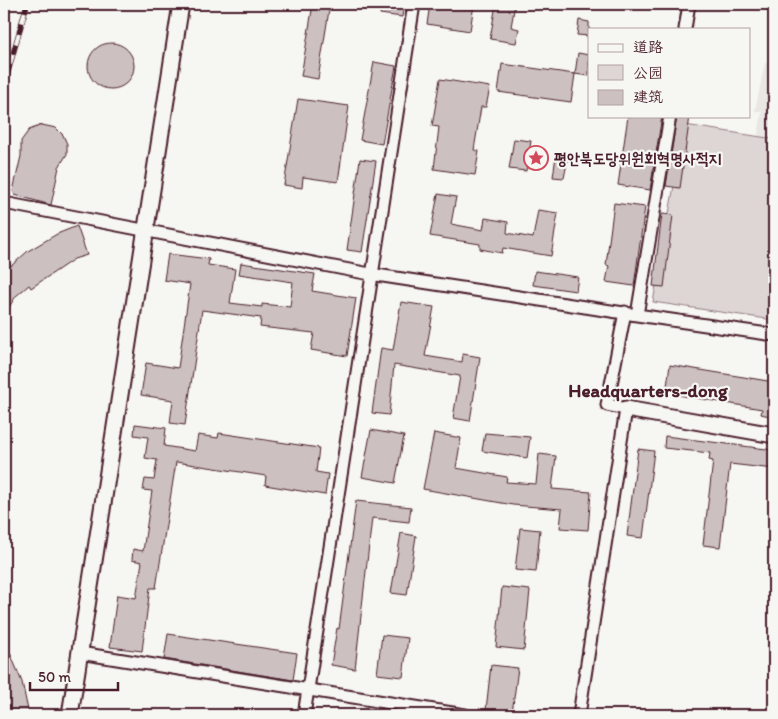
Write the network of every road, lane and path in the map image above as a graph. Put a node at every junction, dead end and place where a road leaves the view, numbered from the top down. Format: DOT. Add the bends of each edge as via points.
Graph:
graph roads {
  1 [pos="181,4"];
  2 [pos="414,4"];
  3 [pos="689,4"];
  4 [pos="685,28"];
  5 [pos="670,118"];
  6 [pos="4,203"];
  7 [pos="145,230"];
  8 [pos="370,274"];
  9 [pos="625,312"];
  10 [pos="637,314"];
  11 [pos="774,335"];
  12 [pos="626,409"];
  13 [pos="774,435"];
  14 [pos="80,653"];
  15 [pos="308,690"];
  16 [pos="70,715"];
  17 [pos="304,715"];
  18 [pos="465,715"];
  19 [pos="579,715"];
  1 -- 7 [label="street"];
  2 -- 8 [label="street"];
  3 -- 4 [label="street"];
  5 -- 10 [label="street"];
  6 -- 7 [label="street"];
  7 -- 8 [label="street"];
  7 -- 14 [label="street"];
  8 -- 9 [label="street"];
  8 -- 15 [label="street"];
  9 -- 10 [label="street"];
  9 -- 12 [label="street" via="608,405"];
  10 -- 11 [label="street"];
  12 -- 13 [label="street"];
  12 -- 19 [label="street"];
  14 -- 15 [label="street"];
  14 -- 16 [label="street"];
  15 -- 17 [label="street"];
  15 -- 18 [label="street"];
}
